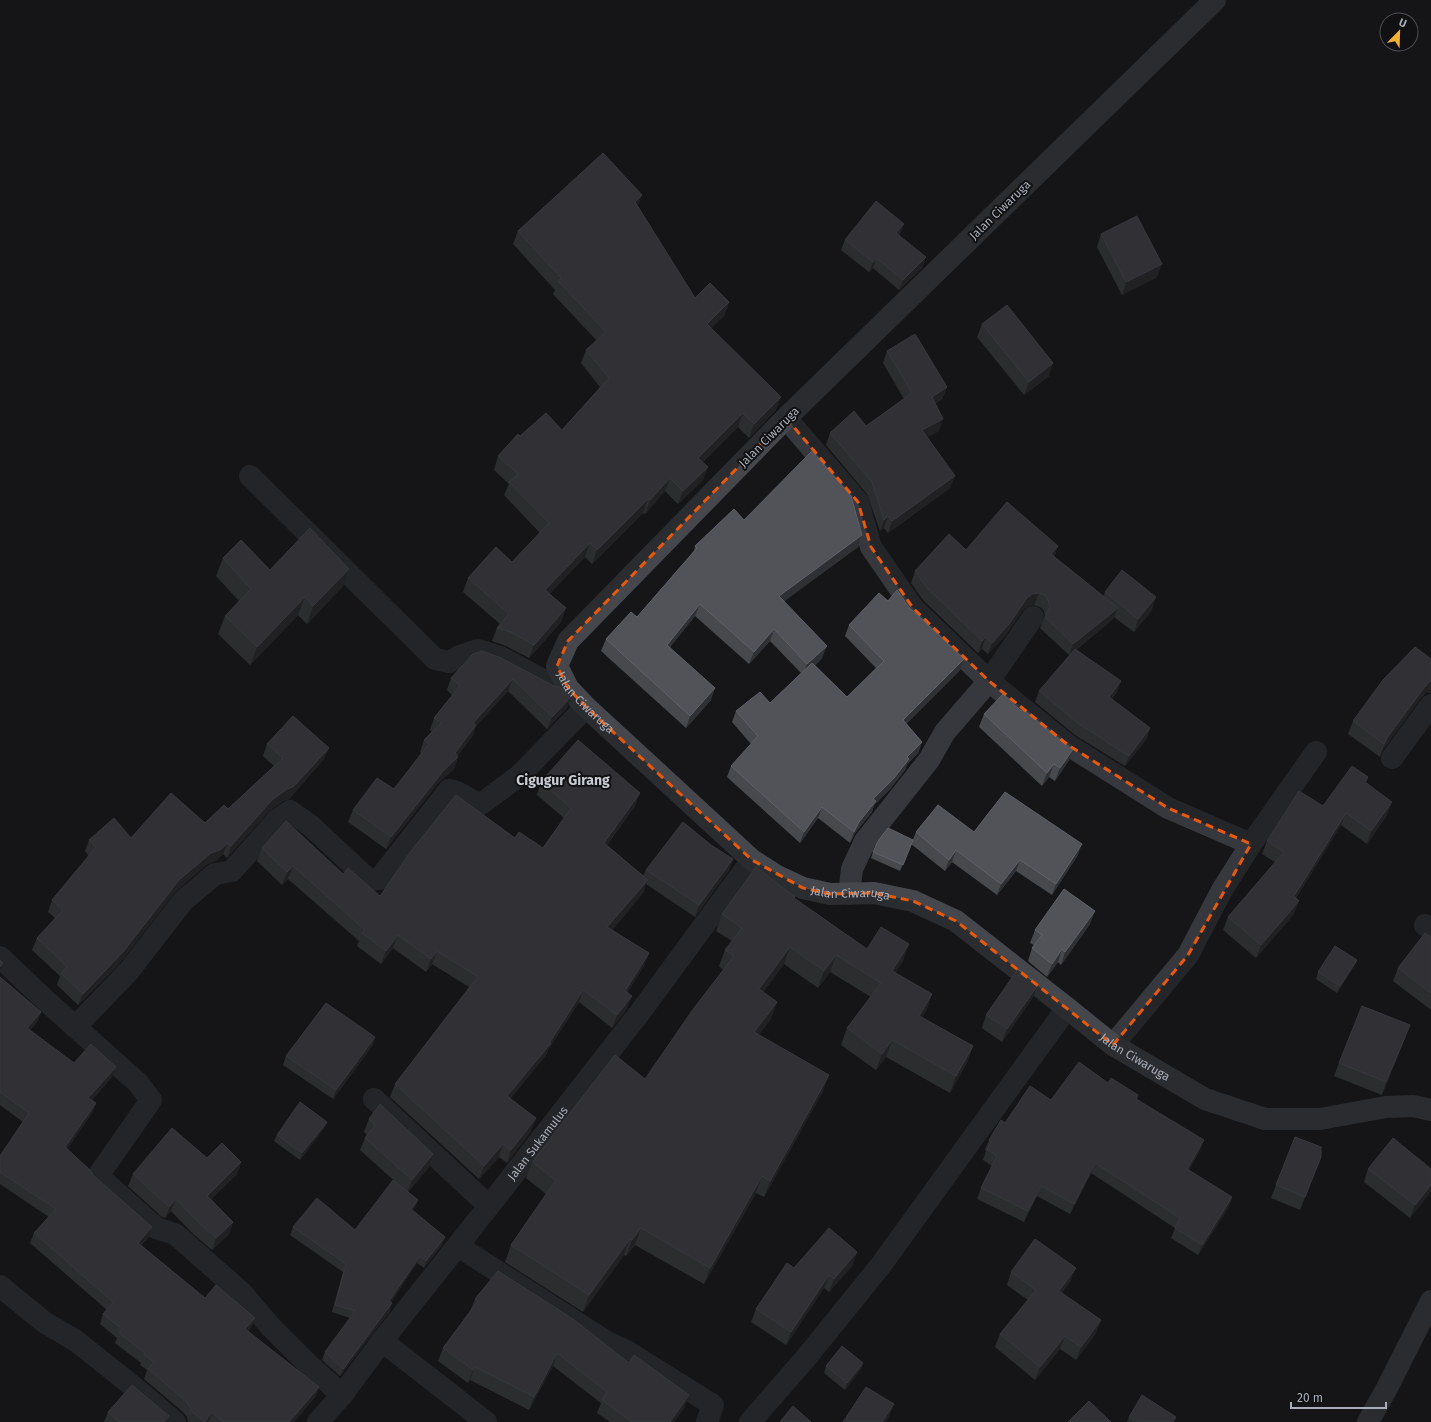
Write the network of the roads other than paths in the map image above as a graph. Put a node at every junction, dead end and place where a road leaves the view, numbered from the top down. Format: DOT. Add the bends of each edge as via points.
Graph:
graph roads {
  1 [pos="1215,0"];
  2 [pos="786,418"];
  3 [pos="250,476"];
  4 [pos="1033,617"];
  5 [pos="989,681"];
  6 [pos="568,688"];
  7 [pos="1431,706"];
  8 [pos="586,708"];
  9 [pos="1316,752"];
  10 [pos="1392,758"];
  11 [pos="1251,844"];
  12 [pos="752,860"];
  13 [pos="849,894"];
  14 [pos="0,957"];
  15 [pos="1067,1008"];
  16 [pos="75,1027"];
  17 [pos="1113,1045"];
  18 [pos="374,1099"];
  19 [pos="1431,1110"];
  20 [pos="489,1206"];
  21 [pos="458,1246"];
  22 [pos="0,1286"];
  23 [pos="1431,1301"];
  24 [pos="382,1341"];
  25 [pos="342,1395"];
  26 [pos="175,1422"];
  27 [pos="318,1422"];
  28 [pos="486,1422"];
  29 [pos="707,1422"];
  30 [pos="750,1422"];
  31 [pos="1368,1422"];
  1 -- 2 [label="street, Jalan Ciwaruga"];
  2 -- 5 [label="street" via="858,502 872,547 912,608"];
  2 -- 6 [label="street, Jalan Ciwaruga" via="568,641 558,666"];
  3 -- 6 [label="street" via="435,659 449,662 478,650 500,657 556,687"];
  4 -- 5 [label="street"];
  5 -- 11 [label="street" via="1068,745 1168,808"];
  5 -- 13 [label="street" via="945,732 929,760 865,841 852,869"];
  6 -- 8 [label="street, Jalan Ciwaruga"];
  7 -- 10 [label="street"];
  8 -- 12 [label="street, Jalan Ciwaruga"];
  8 -- 16 [label="street" via="520,775 481,804 450,790 379,879 369,880 311,826 290,811 277,820 232,872 215,874 183,901 128,972"];
  9 -- 11 [label="street"];
  11 -- 17 [label="street" via="1222,890 1188,955"];
  12 -- 13 [label="street, Jalan Ciwaruga" via="803,888 830,894"];
  12 -- 20 [label="street, Jalan Sukamulus" via="641,1011"];
  13 -- 15 [label="street, Jalan Ciwaruga" via="874,893 913,901 956,921"];
  14 -- 16 [label="street"];
  15 -- 17 [label="street, Jalan Ciwaruga"];
  15 -- 30 [label="street" via="881,1265"];
  16 -- 25 [label="street" via="138,1083 151,1100 98,1176 156,1228 175,1234 241,1292 271,1327"];
  17 -- 19 [label="street, Jalan Ciwaruga" via="1205,1099 1265,1119 1320,1119 1386,1107 1413,1106"];
  18 -- 20 [label="street"];
  20 -- 21 [label="street, Jalan Sukamulus"];
  21 -- 24 [label="street, Jalan Sukamulus"];
  21 -- 29 [label="street" via="713,1406"];
  22 -- 26 [label="street" via="44,1322 76,1341"];
  23 -- 31 [label="street"];
  24 -- 25 [label="street, Jalan Sukamulus"];
  24 -- 28 [label="street"];
  25 -- 27 [label="street, Jalan Sukamulus"];
}
